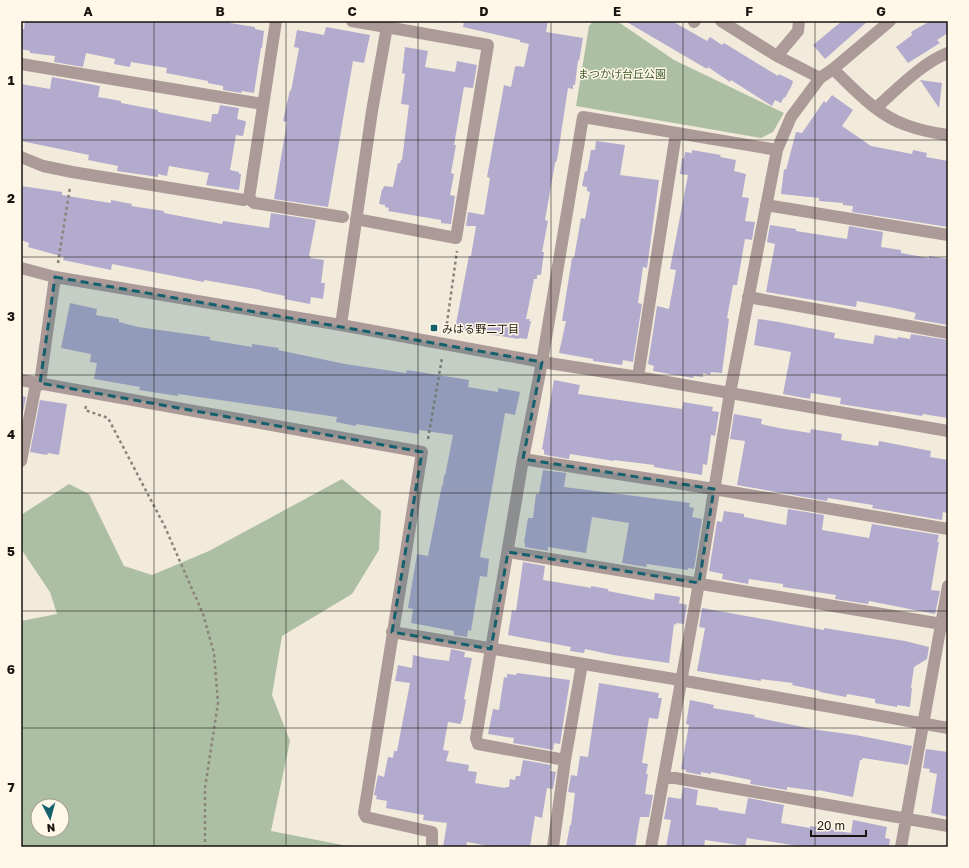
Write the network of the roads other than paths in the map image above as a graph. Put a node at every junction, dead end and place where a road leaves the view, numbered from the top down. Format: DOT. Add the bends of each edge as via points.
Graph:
graph roads {
  1 [pos="276,21"];
  2 [pos="352,21"];
  3 [pos="721,21"];
  4 [pos="799,21"];
  5 [pos="890,21"];
  6 [pos="388,24"];
  7 [pos="948,54"];
  8 [pos="777,56"];
  9 [pos="21,64"];
  10 [pos="833,69"];
  11 [pos="820,78"];
  12 [pos="262,104"];
  13 [pos="876,108"];
  14 [pos="676,133"];
  15 [pos="948,135"];
  16 [pos="776,150"];
  17 [pos="21,157"];
  18 [pos="249,198"];
  19 [pos="766,205"];
  20 [pos="343,217"];
  21 [pos="356,219"];
  22 [pos="948,235"];
  23 [pos="21,268"];
  24 [pos="56,271"];
  25 [pos="748,297"];
  26 [pos="341,325"];
  27 [pos="948,333"];
  28 [pos="542,362"];
  29 [pos="638,377"];
  30 [pos="21,380"];
  31 [pos="40,383"];
  32 [pos="730,393"];
  33 [pos="948,431"];
  34 [pos="523,459"];
  35 [pos="21,461"];
  36 [pos="714,489"];
  37 [pos="948,529"];
  38 [pos="508,552"];
  39 [pos="699,583"];
  40 [pos="948,586"];
  41 [pos="945,625"];
  42 [pos="392,632"];
  43 [pos="491,649"];
  44 [pos="582,664"];
  45 [pos="680,680"];
  46 [pos="923,724"];
  47 [pos="948,728"];
  48 [pos="565,760"];
  49 [pos="664,776"];
  50 [pos="905,819"];
  51 [pos="948,826"];
  52 [pos="432,847"];
  53 [pos="552,847"];
  54 [pos="651,847"];
  55 [pos="901,847"];
  1 -- 12 [label="street"];
  2 -- 6 [label="street"];
  3 -- 8 [label="street"];
  4 -- 8 [label="street" via="798,30"];
  5 -- 10 [label="street"];
  6 -- 21 [label="street"];
  6 -- 21 [label="street" via="488,45 456,238"];
  7 -- 13 [label="street" via="913,75"];
  8 -- 11 [label="street"];
  9 -- 12 [label="street"];
  10 -- 11 [label="street"];
  10 -- 13 [label="street"];
  11 -- 16 [label="street" via="791,117"];
  12 -- 18 [label="street"];
  13 -- 15 [label="street" via="906,125"];
  14 -- 16 [label="street"];
  14 -- 28 [label="street" via="584,117"];
  14 -- 29 [label="street"];
  16 -- 19 [label="street"];
  17 -- 18 [label="street" via="43,166 72,172 244,200"];
  18 -- 20 [label="street" via="254,203"];
  19 -- 22 [label="street"];
  19 -- 25 [label="street"];
  21 -- 26 [label="street"];
  23 -- 24 [label="street"];
  24 -- 26 [label="street"];
  24 -- 31 [label="street"];
  25 -- 27 [label="street"];
  25 -- 32 [label="street"];
  26 -- 28 [label="street"];
  28 -- 29 [label="street"];
  28 -- 34 [label="street"];
  29 -- 32 [label="street"];
  30 -- 31 [label="street"];
  31 -- 35 [label="street" via="36,389"];
  31 -- 42 [label="street" via="422,452"];
  32 -- 33 [label="street"];
  32 -- 36 [label="street"];
  34 -- 36 [label="street"];
  34 -- 38 [label="street"];
  36 -- 37 [label="street"];
  36 -- 39 [label="street"];
  38 -- 39 [label="street"];
  38 -- 43 [label="street"];
  39 -- 41 [label="street"];
  39 -- 45 [label="street"];
  40 -- 41 [label="street"];
  41 -- 46 [label="street"];
  42 -- 43 [label="street"];
  42 -- 52 [label="street" via="364,813 366,817 432,832"];
  43 -- 44 [label="street"];
  43 -- 48 [label="street" via="476,738 478,744"];
  44 -- 45 [label="street"];
  44 -- 48 [label="street"];
  45 -- 46 [label="street"];
  45 -- 49 [label="street"];
  46 -- 47 [label="street"];
  46 -- 50 [label="street"];
  48 -- 53 [label="street"];
  49 -- 50 [label="street"];
  49 -- 54 [label="street"];
  50 -- 51 [label="street"];
  50 -- 55 [label="street"];
}
